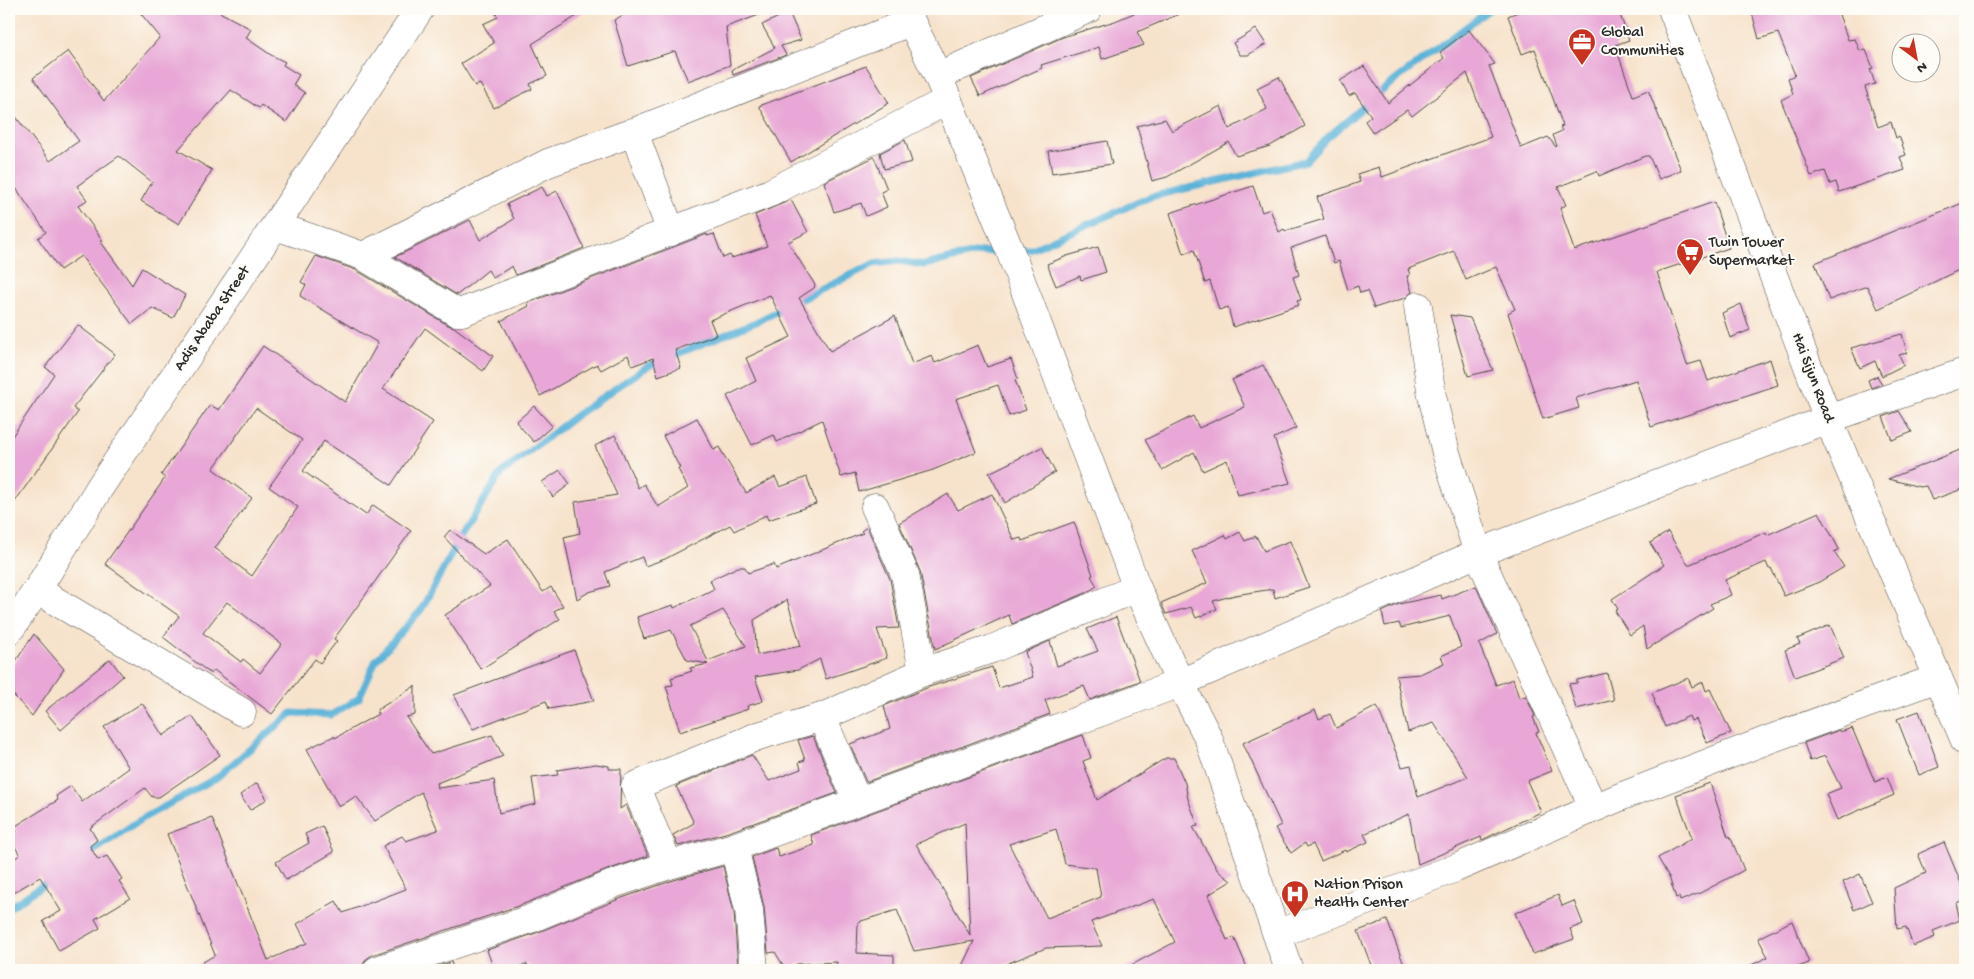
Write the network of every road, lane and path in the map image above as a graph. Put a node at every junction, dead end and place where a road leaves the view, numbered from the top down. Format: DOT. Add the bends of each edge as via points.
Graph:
graph roads {
  1 [pos="420,9"];
  2 [pos="1088,9"];
  3 [pos="1672,9"];
  4 [pos="908,16"];
  5 [pos="943,88"];
  6 [pos="634,132"];
  7 [pos="276,226"];
  8 [pos="670,232"];
  9 [pos="363,256"];
  10 [pos="1418,306"];
  11 [pos="1965,372"];
  12 [pos="1828,419"];
  13 [pos="875,507"];
  14 [pos="1478,553"];
  15 [pos="1137,588"];
  16 [pos="37,590"];
  17 [pos="9,631"];
  18 [pos="923,672"];
  19 [pos="1938,678"];
  20 [pos="1180,683"];
  21 [pos="242,712"];
  22 [pos="822,717"];
  23 [pos="1965,741"];
  24 [pos="857,801"];
  25 [pos="1593,807"];
  26 [pos="734,847"];
  27 [pos="669,864"];
  28 [pos="1277,934"];
  29 [pos="377,970"];
  30 [pos="754,970"];
  31 [pos="1289,970"];
  1 -- 7 [label="street, Adis Ababa Street"];
  2 -- 5 [label="street"];
  3 -- 12 [label="street, Hai Sijun Road"];
  4 -- 5 [label="street"];
  4 -- 6 [label="street"];
  5 -- 8 [label="street" via="770,193"];
  5 -- 15 [label="street" via="1010,251"];
  6 -- 8 [label="street"];
  6 -- 9 [label="street" via="548,162"];
  7 -- 9 [label="street"];
  7 -- 16 [label="street, Adis Ababa Street" via="100,487"];
  8 -- 9 [label="street" via="462,312 456,312"];
  10 -- 14 [label="street" via="1441,434"];
  11 -- 12 [label="street"];
  12 -- 14 [label="street"];
  12 -- 19 [label="street, Hai Sijun Road"];
  13 -- 18 [label="street" via="905,574"];
  14 -- 20 [label="street"];
  14 -- 25 [label="street"];
  15 -- 18 [label="street" via="992,649"];
  15 -- 20 [label="street"];
  16 -- 17 [label="street, Adis Ababa Street"];
  16 -- 21 [label="street"];
  18 -- 22 [label="street"];
  19 -- 23 [label="street, Hai Sijun Road"];
  19 -- 25 [label="street"];
  20 -- 24 [label="street"];
  20 -- 28 [label="street" via="1208,737"];
  22 -- 24 [label="street"];
  22 -- 27 [label="street" via="758,736 635,786"];
  24 -- 26 [label="street"];
  25 -- 28 [label="street" via="1456,868"];
  26 -- 27 [label="street"];
  26 -- 30 [label="street" via="749,910"];
  27 -- 29 [label="street" via="530,919"];
  28 -- 31 [label="street"];
}
